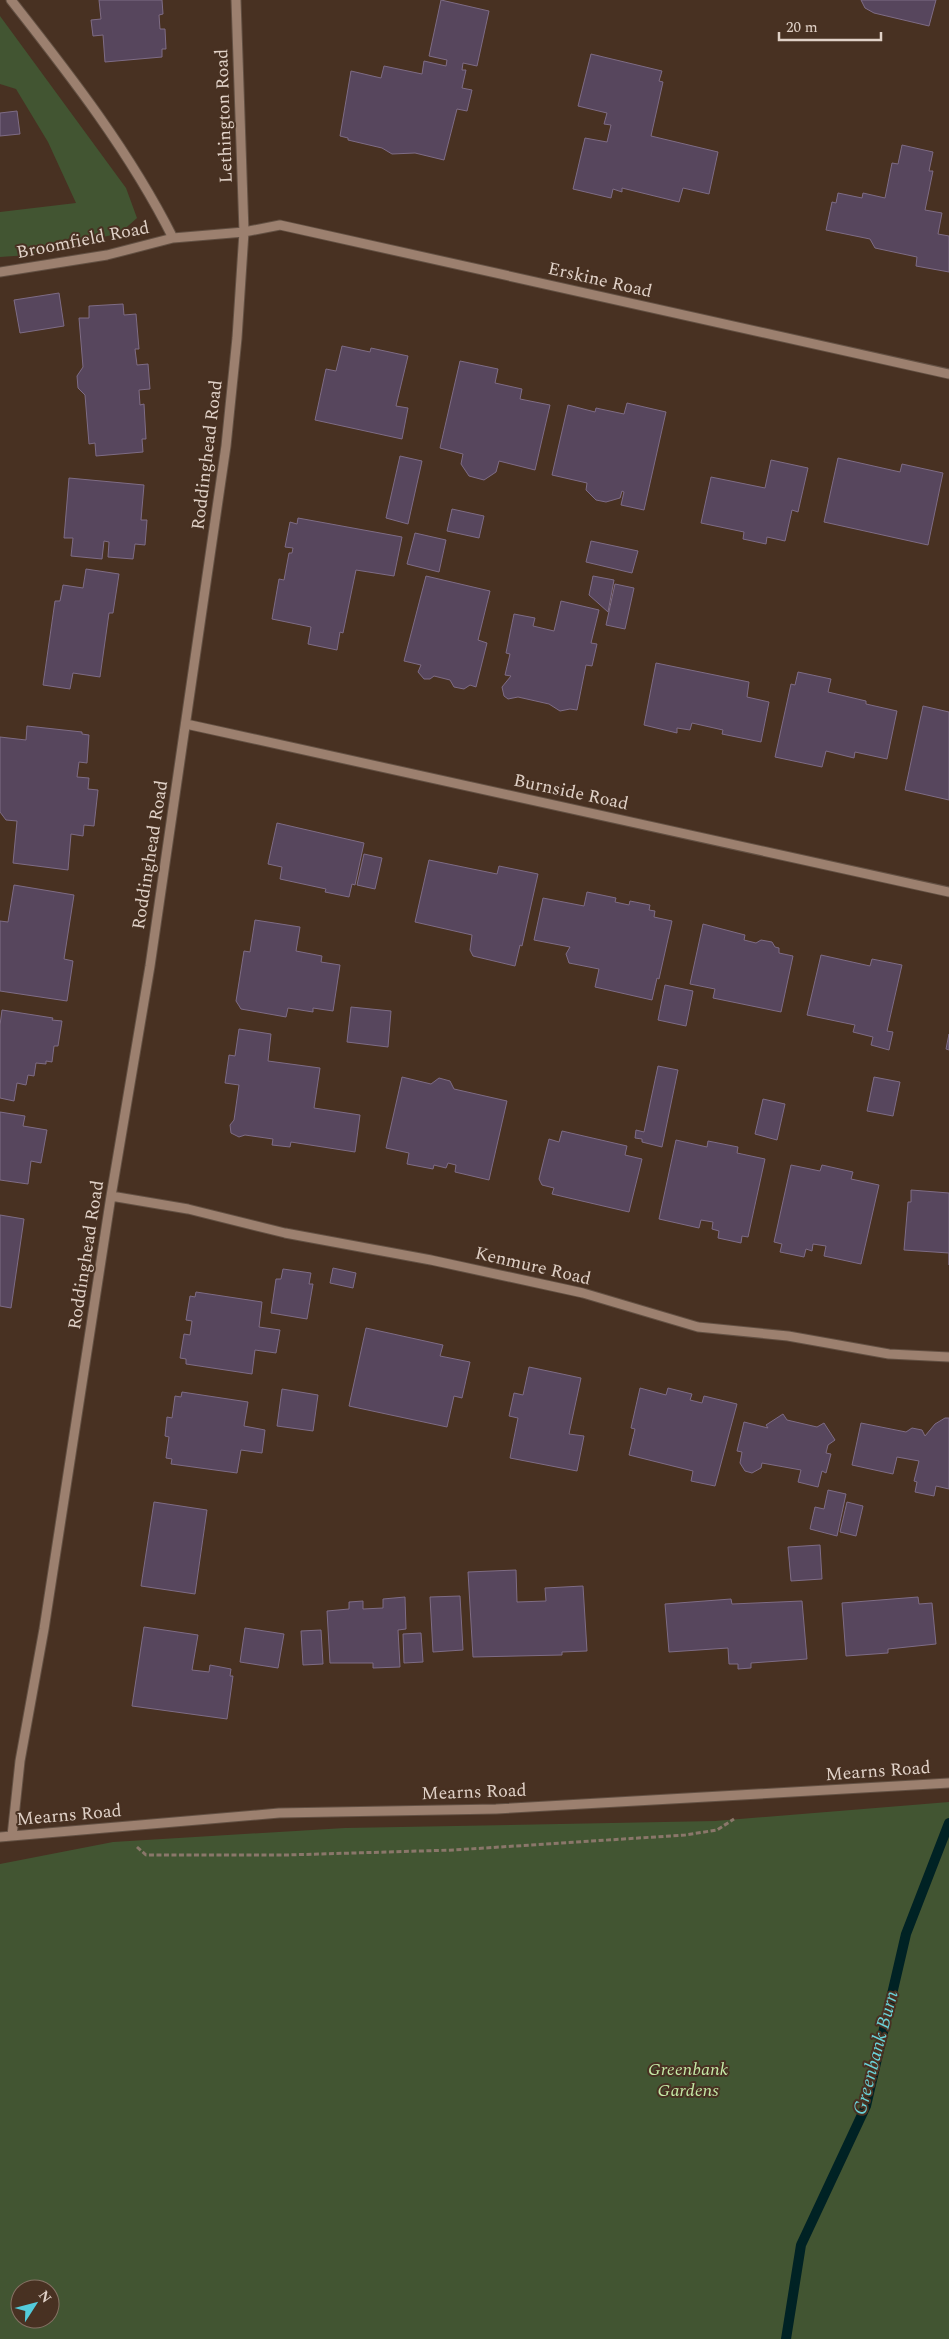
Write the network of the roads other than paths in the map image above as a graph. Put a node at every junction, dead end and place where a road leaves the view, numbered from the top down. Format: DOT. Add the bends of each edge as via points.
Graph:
graph roads {
  1 [pos="11,0"];
  2 [pos="236,0"];
  3 [pos="244,232"];
  4 [pos="172,238"];
  5 [pos="0,272"];
  6 [pos="949,374"];
  7 [pos="186,724"];
  8 [pos="949,892"];
  9 [pos="111,1196"];
  10 [pos="949,1357"];
  11 [pos="949,1783"];
  12 [pos="12,1836"];
  13 [pos="0,1837"];
  1 -- 4 [label="street" via="62,64 152,196"];
  2 -- 3 [label="street, Lethington Road"];
  3 -- 4 [label="street"];
  3 -- 6 [label="street, Erskine Road" via="280,225"];
  3 -- 7 [label="street, Roddinghead Road" via="226,446"];
  4 -- 5 [label="street, Broomfield Road" via="108,255"];
  7 -- 8 [label="street, Burnside Road"];
  7 -- 9 [label="street, Roddinghead Road"];
  9 -- 10 [label="street, Kenmure Road" via="583,1293 698,1326 788,1336 889,1354"];
  9 -- 12 [label="street, Roddinghead Road" via="44,1629 20,1761"];
  11 -- 12 [label="street, Mearns Road" via="496,1809 279,1814"];
  12 -- 13 [label="street, Mearns Road"];
}
